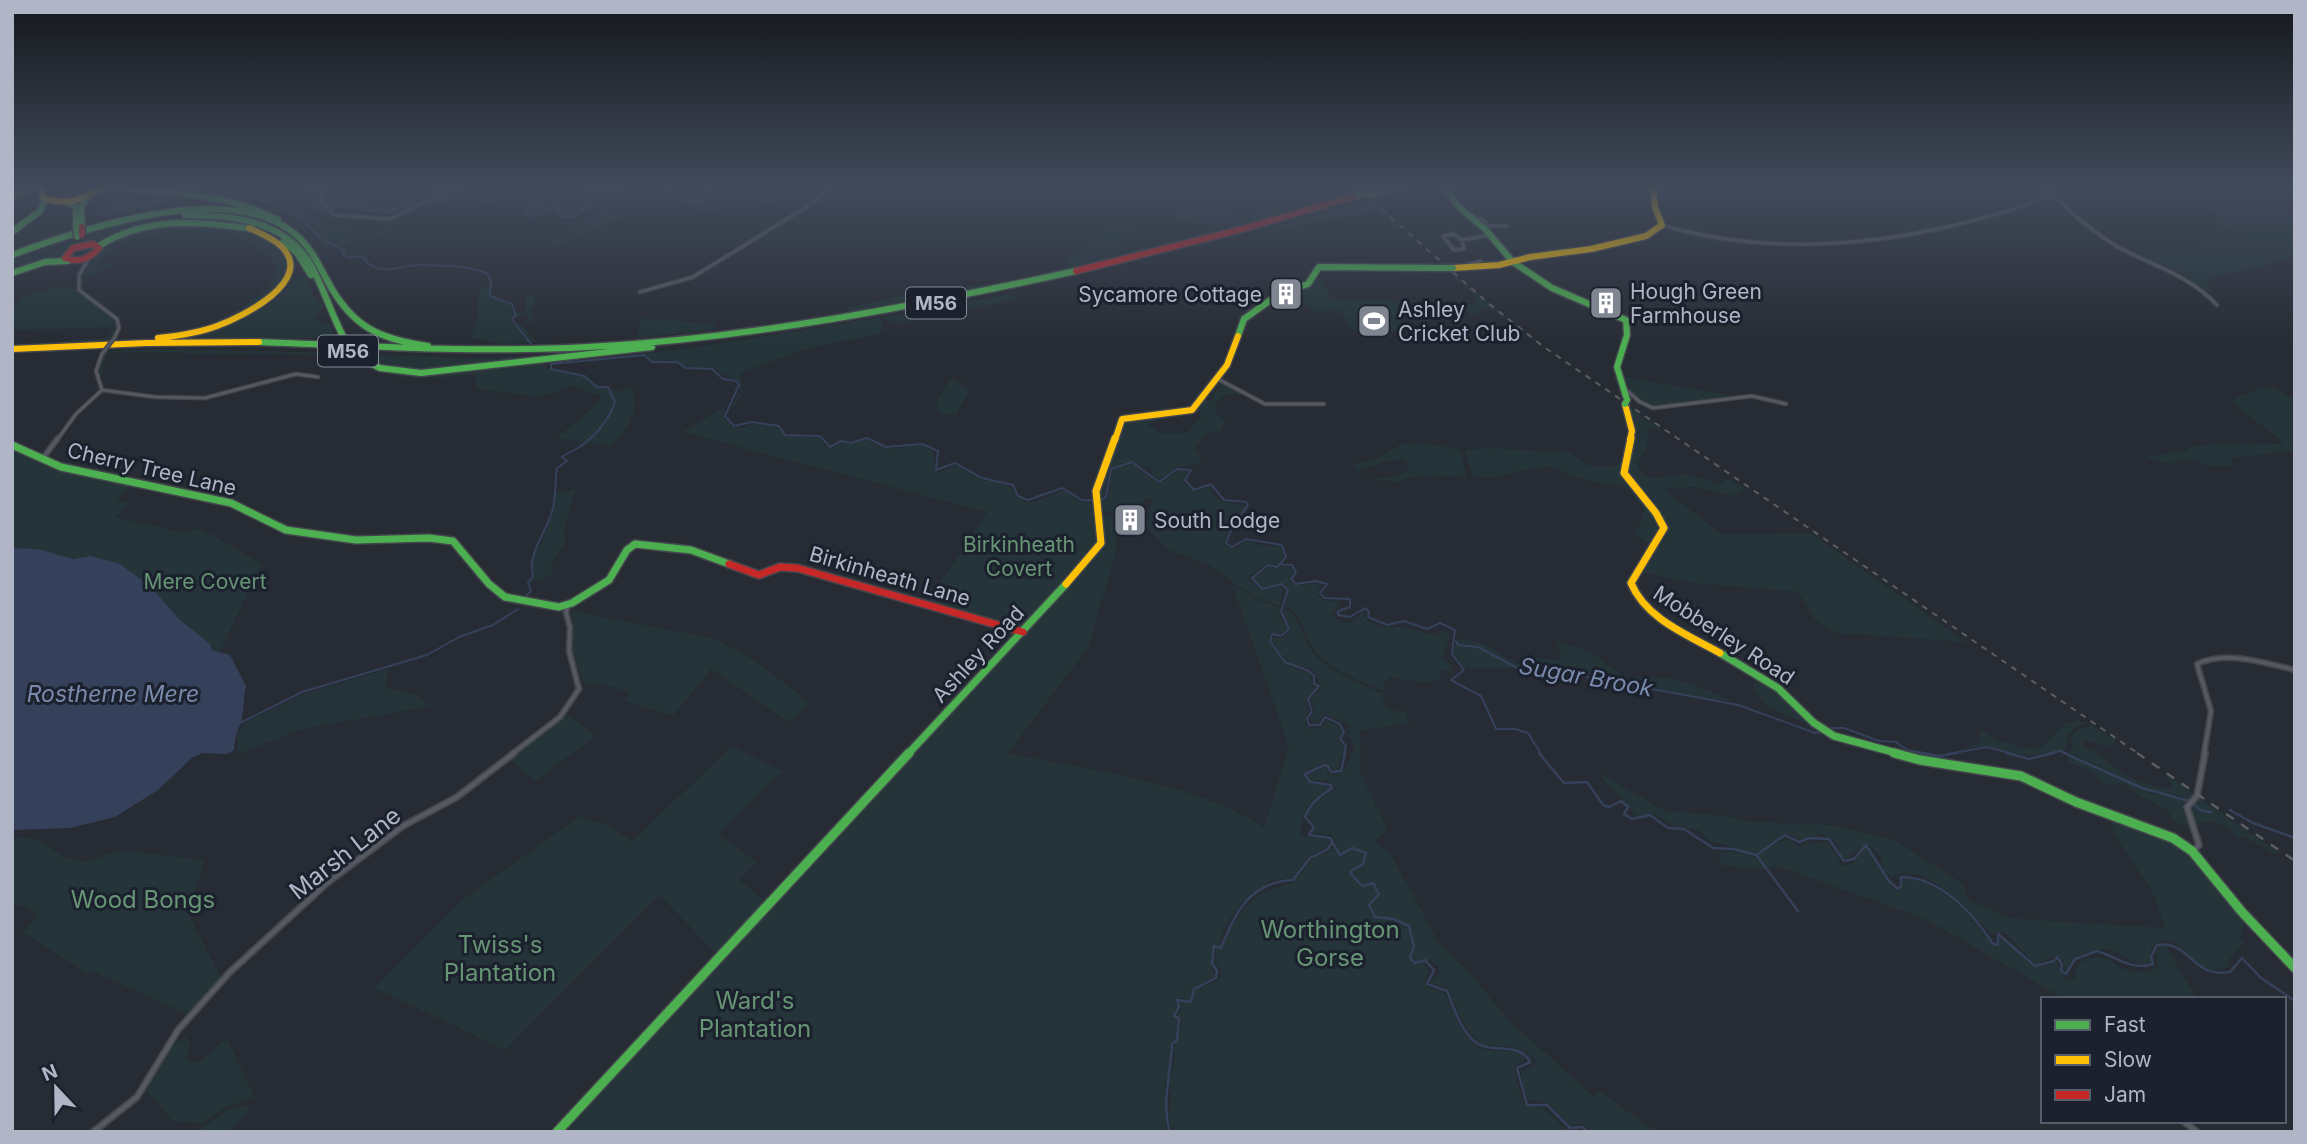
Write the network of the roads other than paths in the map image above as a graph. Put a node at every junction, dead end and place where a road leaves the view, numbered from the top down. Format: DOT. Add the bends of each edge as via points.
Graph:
graph roads {
  1 [pos="61,238"];
  2 [pos="66,238"];
  3 [pos="76,238"];
  4 [pos="82,238"];
  5 [pos="109,238"];
  6 [pos="269,238"];
  7 [pos="277,238"];
  8 [pos="288,238"];
  9 [pos="299,238"];
  10 [pos="756,238"];
  11 [pos="1208,238"];
  12 [pos="1224,238"];
  13 [pos="1445,238"];
  14 [pos="1471,238"];
  15 [pos="1493,238"];
  16 [pos="1638,238"];
  17 [pos="1738,238"];
  18 [pos="1885,238"];
  19 [pos="2105,238"];
  20 [pos="1462,240"];
  21 [pos="87,244"];
  22 [pos="99,246"];
  23 [pos="69,251"];
  24 [pos="12,257"];
  25 [pos="85,260"];
  26 [pos="69,261"];
  27 [pos="1482,262"];
  28 [pos="1513,262"];
  29 [pos="1467,265"];
  30 [pos="12,273"];
  31 [pos="640,292"];
  32 [pos="323,294"];
  33 [pos="2217,305"];
  34 [pos="684,343"];
  35 [pos="74,345"];
  36 [pos="618,345"];
  37 [pos="12,351"];
  38 [pos="318,377"];
  39 [pos="1217,379"];
  40 [pos="1624,388"];
  41 [pos="102,390"];
  42 [pos="1324,404"];
  43 [pos="1786,404"];
  44 [pos="12,445"];
  45 [pos="43,458"];
  46 [pos="564,608"];
  47 [pos="1023,632"];
  48 [pos="2295,670"];
  49 [pos="2192,850"];
  50 [pos="2295,968"];
  51 [pos="93,1132"];
  52 [pos="556,1132"];
  1 -- 24 [label="main road, M56"];
  2 -- 24 [label="main road, M56"];
  3 -- 23 [label="main road"];
  4 -- 21 [label="main road"];
  5 -- 22 [label="main road"];
  6 -- 35 [label="main road" via="282,245 292,270 286,283 264,303 227,323 189,334"];
  7 -- 32 [label="main road" via="293,249"];
  8 -- 32 [label="main road, M56" via="308,259"];
  9 -- 36 [label="main road, M56" via="312,253 343,311 376,336 449,347"];
  10 -- 31 [label="street" via="693,277"];
  11 -- 36 [label="main road, M56" via="985,290 750,331"];
  12 -- 34 [label="main road, M56" via="1054,280 878,314"];
  13 -- 20 [label="street" via="1456,250 1465,248"];
  14 -- 20 [label="street"];
  15 -- 28 [label="main road"];
  16 -- 28 [label="main road, Ashley Road"];
  17 -- 18 [label="street" via="1784,244"];
  19 -- 33 [label="street" via="2181,274"];
  21 -- 22 [label="main road"];
  21 -- 23 [label="main road"];
  22 -- 25 [label="main road"];
  23 -- 26 [label="main road" via="64,256"];
  25 -- 26 [label="main road"];
  25 -- 41 [label="street, bridge" via="79,290 117,319 119,328 96,372"];
  26 -- 30 [label="main road" via="45,262"];
  27 -- 28 [label="main road, Ashley Road"];
  27 -- 29 [label="street"];
  27 -- 39 [label="main road, Ashley Road" via="1449,268 1319,267 1310,283 1279,294 1244,318 1233,354"];
  28 -- 40 [label="main road, Mobberley Road" via="1552,288 1626,320 1617,367"];
  32 -- 34 [label="main road, M56, bridge" via="357,356 380,368 421,373"];
  34 -- 37 [label="main road, M56" via="505,355 222,346"];
  35 -- 36 [label="main road, M56" via="274,342 468,351"];
  35 -- 37 [label="main road, M56"];
  38 -- 41 [label="street" via="296,374 205,398"];
  39 -- 42 [label="street" via="1265,404"];
  39 -- 47 [label="main road, Ashley Road" via="1190,411 1122,419 1097,487 1099,548"];
  40 -- 43 [label="street" via="1653,408 1752,396"];
  40 -- 49 [label="main road, Mobberley Road" via="1632,431 1624,473 1661,516 1664,528 1631,583 1648,611 1778,688 1814,723 1835,736 1920,760 2021,776"];
  41 -- 45 [label="street" via="76,414"];
  44 -- 45 [label="main road, Cherry Tree Lane"];
  45 -- 46 [label="main road, Cherry Tree Lane" via="61,467 212,499 294,531 356,541 453,541 505,597"];
  46 -- 47 [label="main road, Birkinheath Lane" via="609,580 627,550 640,544 703,553 759,575 780,567 797,568"];
  46 -- 51 [label="street, Marsh Lane" via="571,626 569,652 580,682 575,702 457,797 403,826 327,883 194,1010 137,1097"];
  47 -- 52 [label="main road, Ashley Road"];
  48 -- 49 [label="street" via="2219,658 2197,664 2211,711 2197,796 2186,810 2199,845"];
  49 -- 50 [label="main road"];
}
